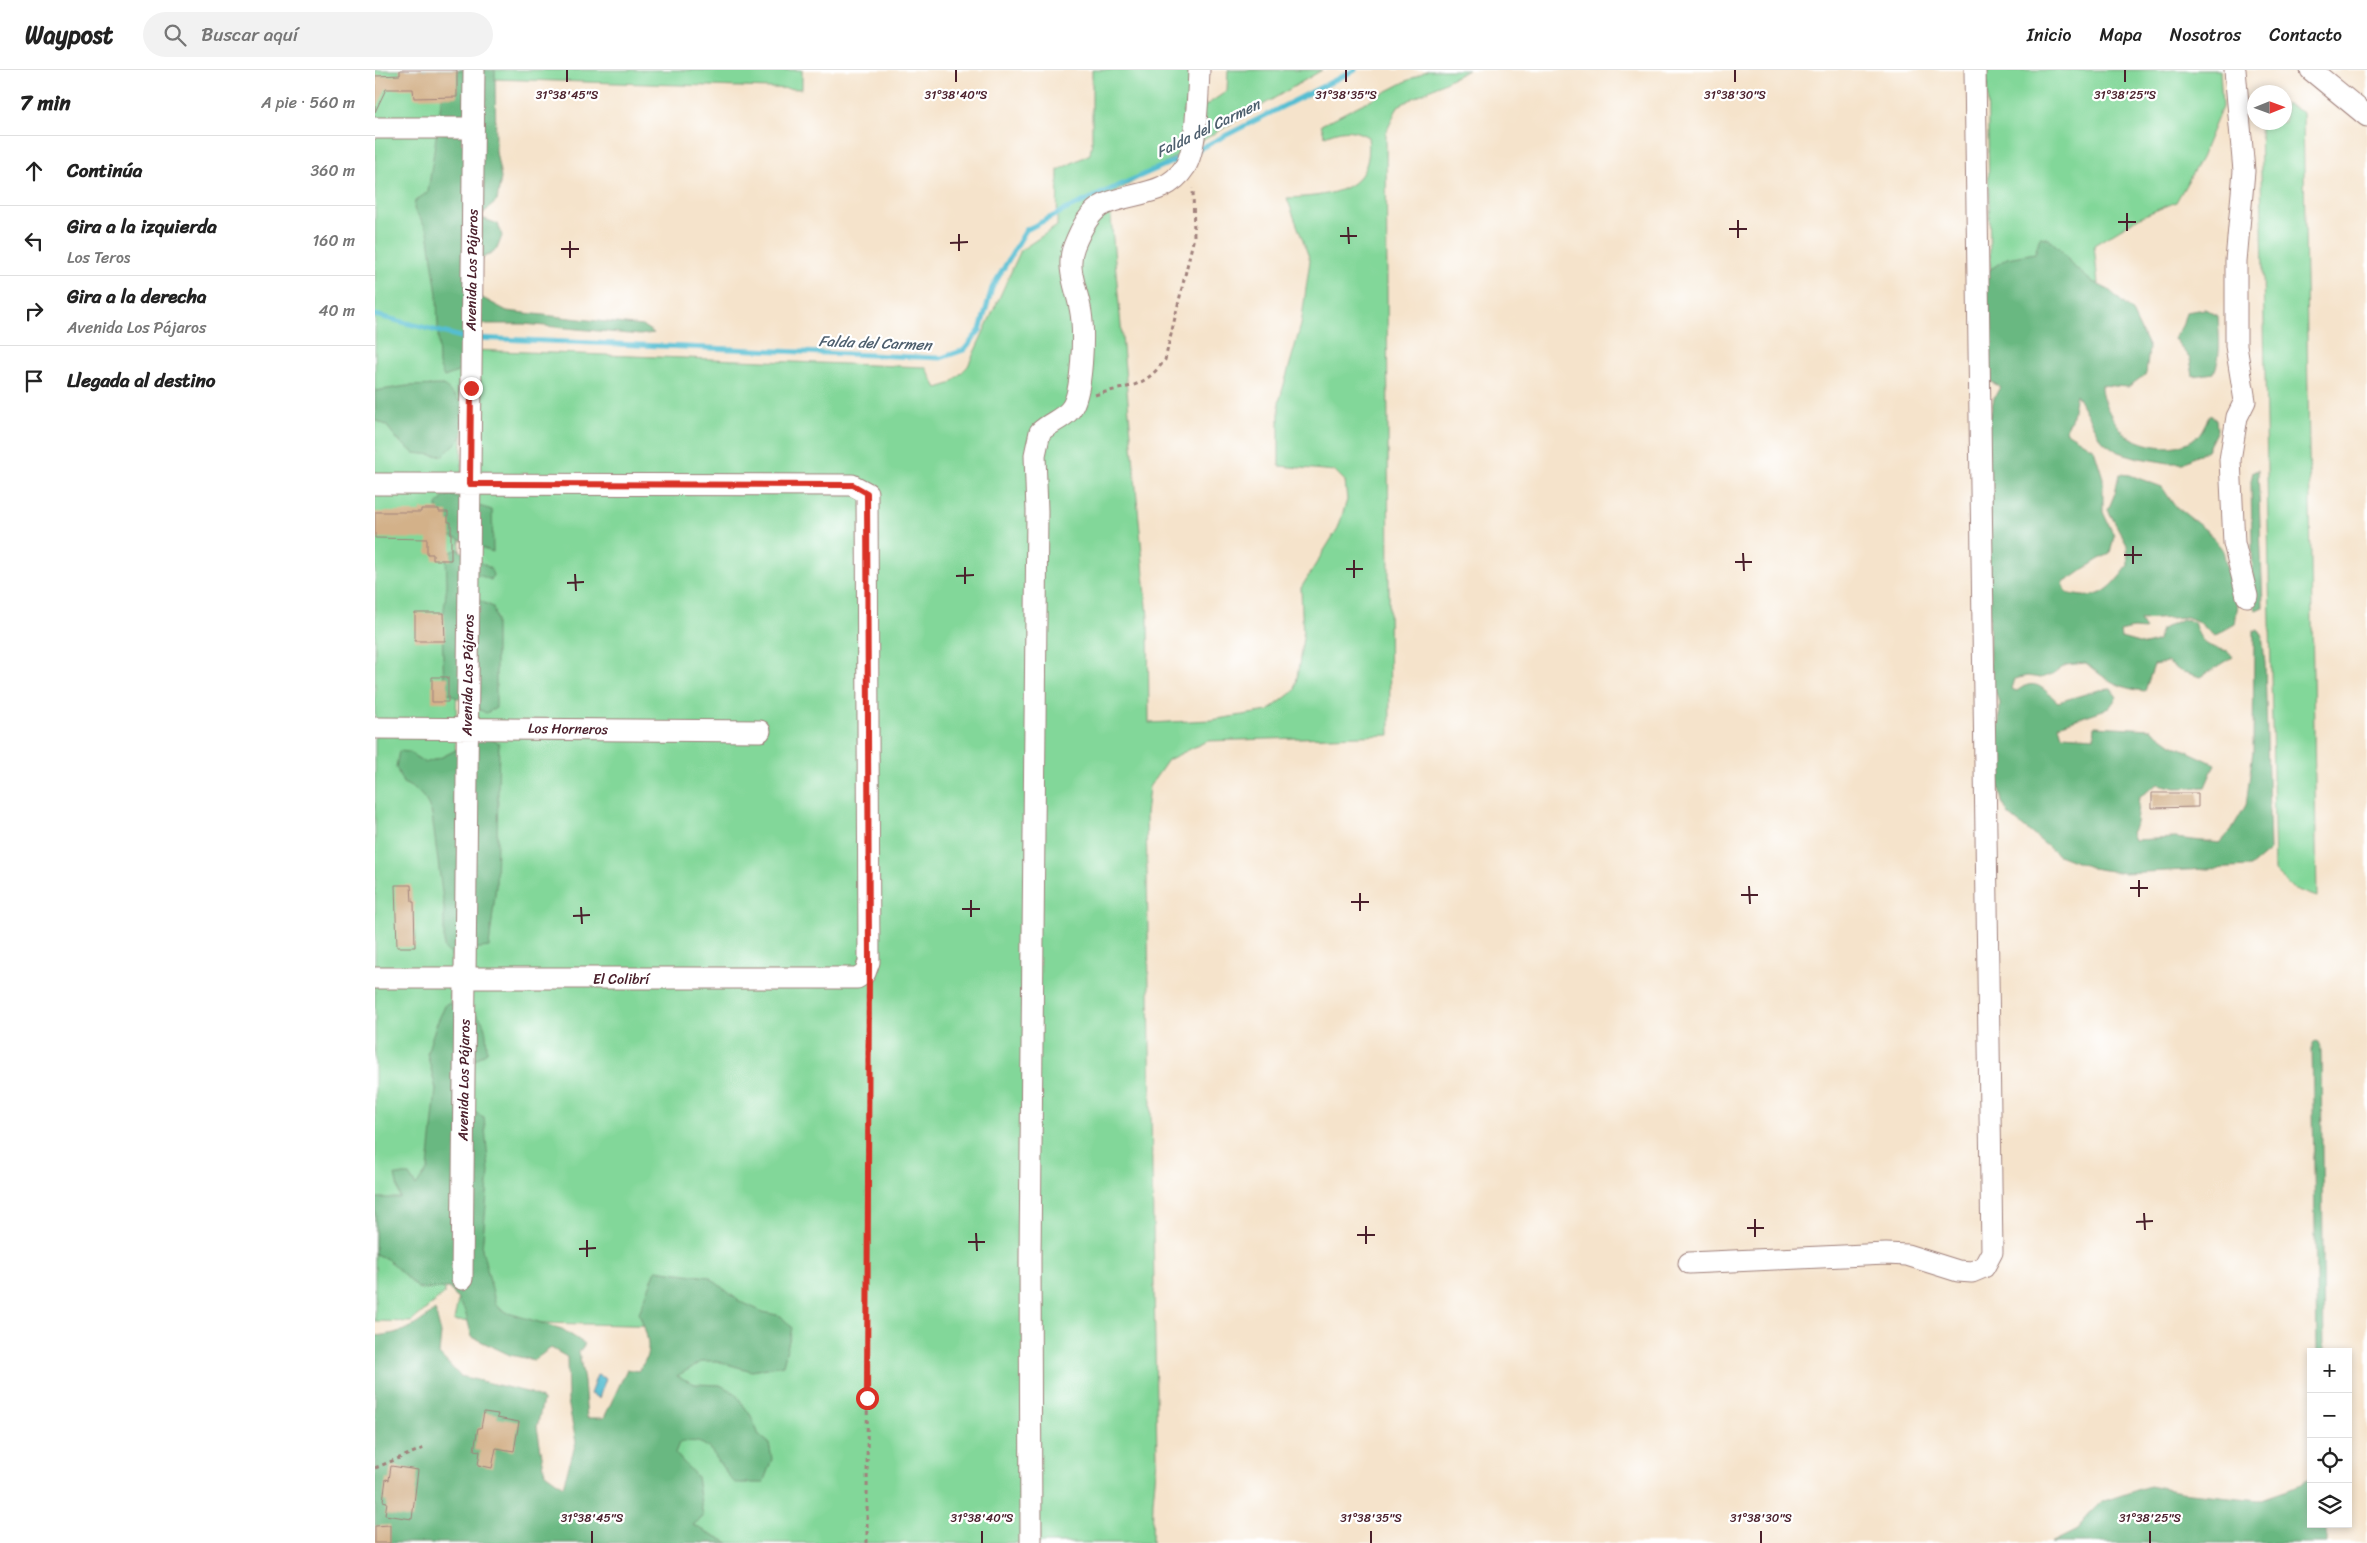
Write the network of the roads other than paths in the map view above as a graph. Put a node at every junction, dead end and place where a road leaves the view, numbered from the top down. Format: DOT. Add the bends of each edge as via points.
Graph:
graph roads {
  1 [pos="473,70"];
  2 [pos="1199,70"];
  3 [pos="1975,70"];
  4 [pos="2235,70"];
  5 [pos="2311,70"];
  6 [pos="2367,116"];
  7 [pos="375,128"];
  8 [pos="473,128"];
  9 [pos="375,484"];
  10 [pos="470,484"];
  11 [pos="2247,596"];
  12 [pos="375,728"];
  13 [pos="467,728"];
  14 [pos="760,731"];
  15 [pos="375,978"];
  16 [pos="465,979"];
  17 [pos="1689,1263"];
  18 [pos="462,1279"];
  19 [pos="1031,1543"];
  1 -- 8 [label="street, Avenida Los Pájaros"];
  2 -- 19 [label="street" via="1196,128 1186,166 1167,186 1104,205 1084,224 1073,249 1071,273 1081,312 1083,344 1078,390 1071,409 1040,432 1035,455"];
  3 -- 17 [label="street" via="1992,1252 1984,1267 1972,1272 1958,1271 1907,1255 1886,1254"];
  4 -- 11 [label="street" via="2244,171 2236,261 2236,346 2245,401 2237,417 2230,460 2234,543"];
  5 -- 6 [label="street"];
  7 -- 8 [label="street"];
  8 -- 10 [label="street, Avenida Los Pájaros"];
  9 -- 10 [label="street"];
  10 -- 13 [label="street, Avenida Los Pájaros"];
  10 -- 16 [label="street, El Colibrí" via="853,485 867,493 867,967 857,978"];
  12 -- 13 [label="street, Los Horneros"];
  13 -- 14 [label="street, Los Horneros"];
  13 -- 16 [label="street, Avenida Los Pájaros"];
  15 -- 16 [label="street, El Colibrí"];
  16 -- 18 [label="street, Avenida Los Pájaros"];
}
